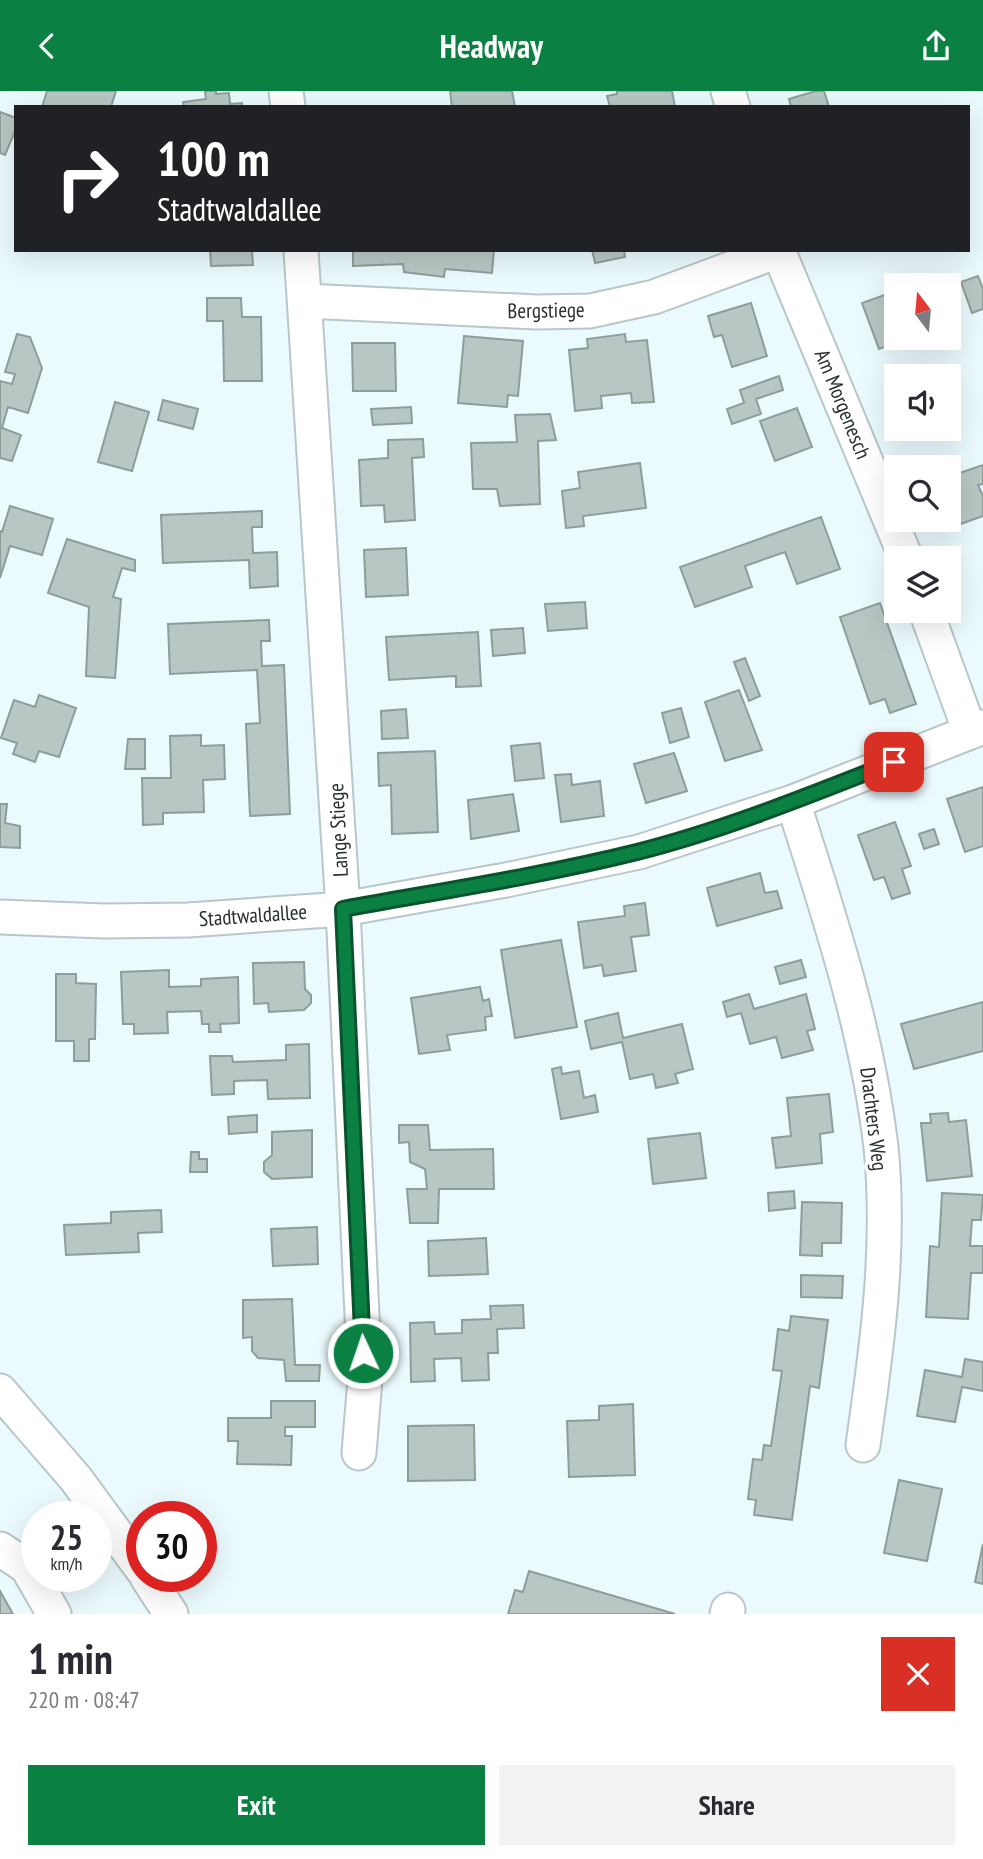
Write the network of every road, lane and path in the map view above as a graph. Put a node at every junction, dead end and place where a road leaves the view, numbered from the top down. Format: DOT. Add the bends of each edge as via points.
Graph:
graph roads {
  1 [pos="301,252"];
  2 [pos="773,252"];
  3 [pos="779,252"];
  4 [pos="305,301"];
  5 [pos="901,546"];
  6 [pos="931,623"];
  7 [pos="976,730"];
  8 [pos="793,802"];
  9 [pos="343,909"];
  10 [pos="0,917"];
  11 [pos="0,1391"];
  12 [pos="863,1445"];
  13 [pos="359,1453"];
  14 [pos="126,1547"];
  15 [pos="0,1549"];
  16 [pos="157,1592"];
  17 [pos="54,1614"];
  18 [pos="171,1614"];
  1 -- 4 [label="street, Lange Stiege"];
  2 -- 4 [label="street, Bergstiege" via="654,297 590,311"];
  3 -- 5 [label="street, Am Morgenesch"];
  4 -- 9 [label="street, Lange Stiege"];
  6 -- 7 [label="street"];
  7 -- 8 [label="street, Stadtwaldallee"];
  8 -- 9 [label="street, Stadtwaldallee" via="639,852"];
  8 -- 12 [label="street, Drachters Weg" via="836,937 867,1063 881,1149 881,1325"];
  9 -- 10 [label="street, Stadtwaldallee" via="188,920"];
  9 -- 13 [label="street, Lange Stiege" via="365,1379"];
  11 -- 14 [label="street" via="76,1479"];
  15 -- 17 [label="street" via="27,1567"];
  16 -- 18 [label="street"];
}
